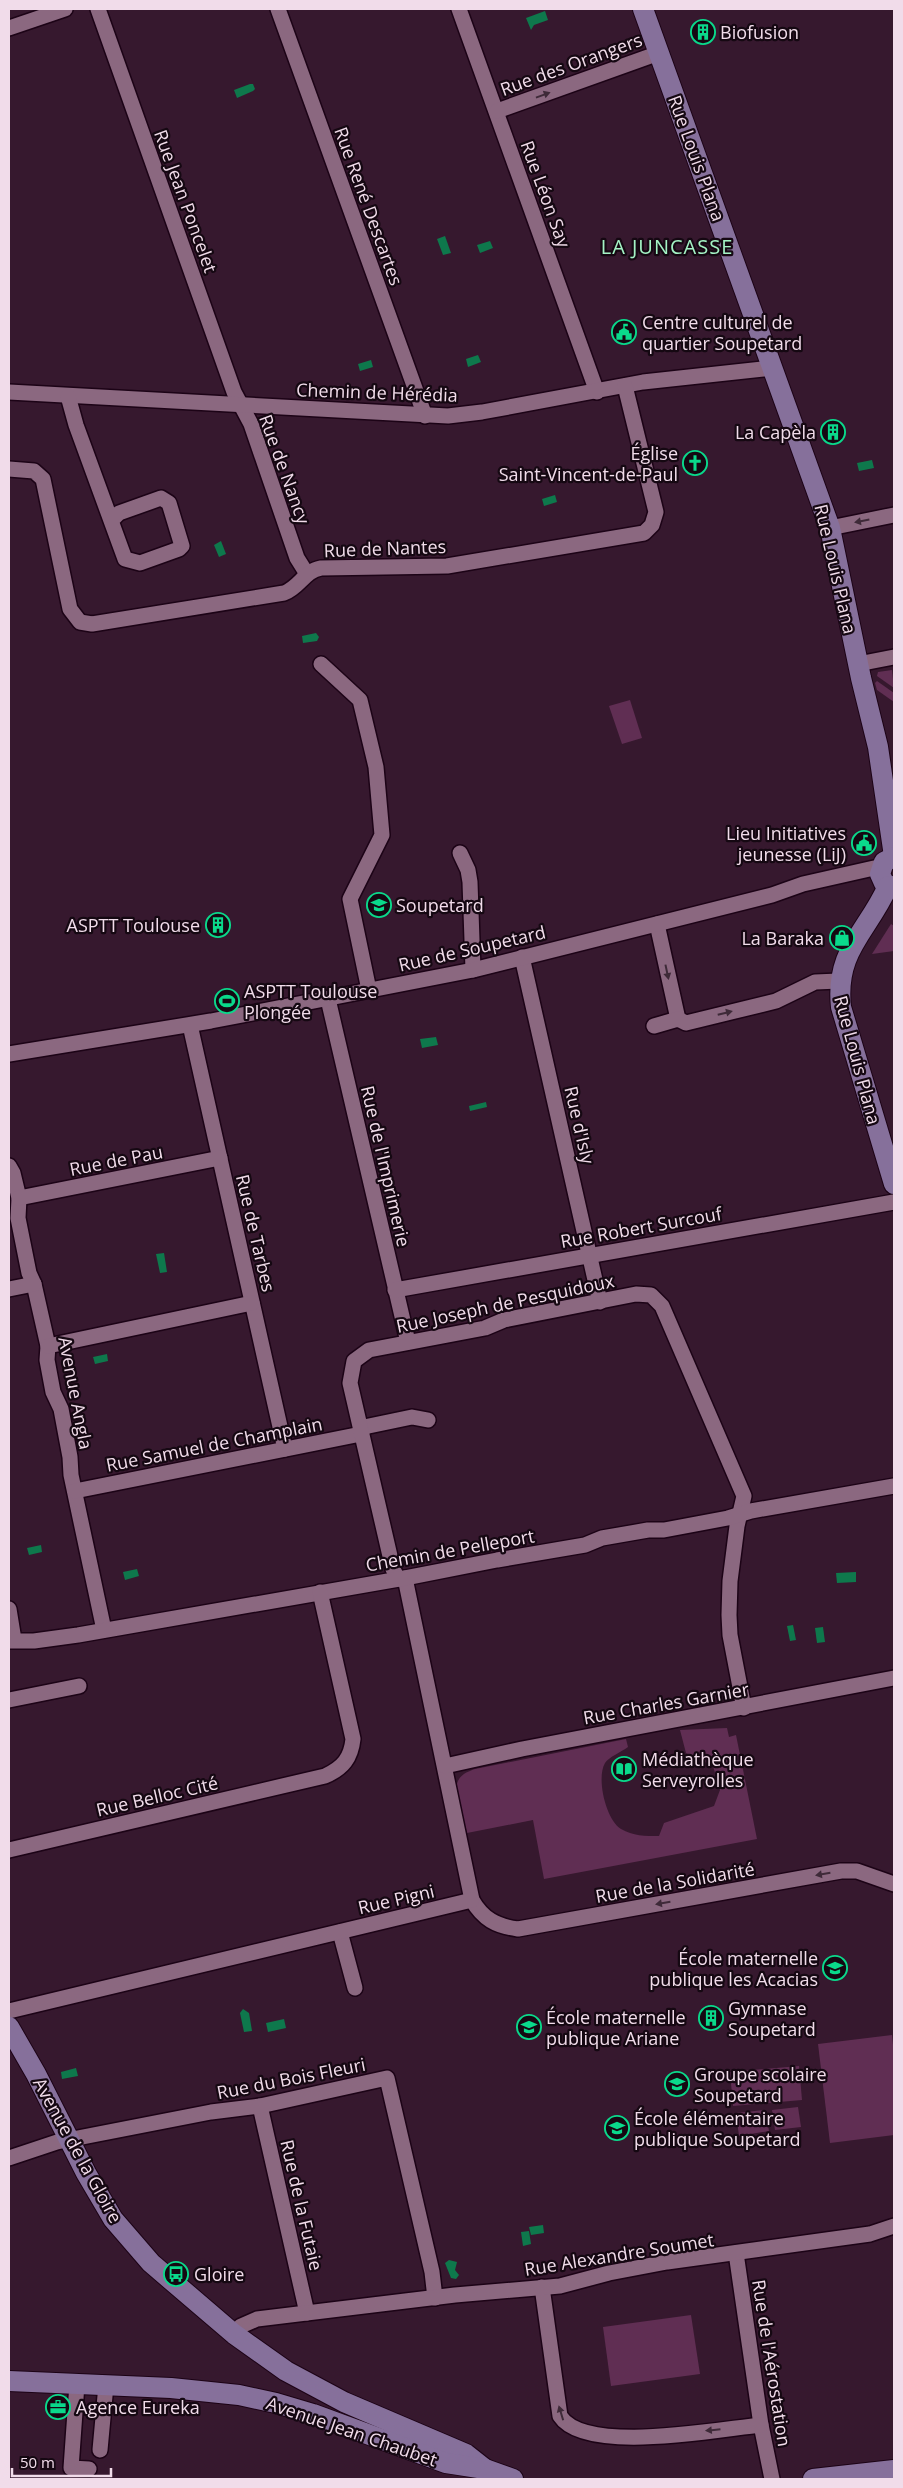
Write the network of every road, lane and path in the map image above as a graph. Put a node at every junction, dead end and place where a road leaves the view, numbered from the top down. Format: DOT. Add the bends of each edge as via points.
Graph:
graph roads {
  1 [pos="65,9"];
  2 [pos="98,9"];
  3 [pos="278,9"];
  4 [pos="459,9"];
  5 [pos="643,9"];
  6 [pos="9,28"];
  7 [pos="659,53"];
  8 [pos="497,111"];
  9 [pos="772,368"];
  10 [pos="625,386"];
  11 [pos="9,392"];
  12 [pos="597,392"];
  13 [pos="68,396"];
  14 [pos="240,405"];
  15 [pos="425,416"];
  16 [pos="9,469"];
  17 [pos="894,515"];
  18 [pos="113,520"];
  19 [pos="830,528"];
  20 [pos="307,574"];
  21 [pos="894,657"];
  22 [pos="321,664"];
  23 [pos="858,664"];
  24 [pos="460,853"];
  25 [pos="890,871"];
  26 [pos="658,924"];
  27 [pos="522,957"];
  28 [pos="473,970"];
  29 [pos="839,981"];
  30 [pos="369,990"];
  31 [pos="328,999"];
  32 [pos="678,1019"];
  33 [pos="190,1025"];
  34 [pos="654,1026"];
  35 [pos="9,1054"];
  36 [pos="220,1158"];
  37 [pos="9,1166"];
  38 [pos="894,1184"];
  39 [pos="19,1198"];
  40 [pos="894,1202"];
  41 [pos="590,1254"];
  42 [pos="34,1284"];
  43 [pos="9,1289"];
  44 [pos="395,1290"];
  45 [pos="600,1302"];
  46 [pos="252,1304"];
  47 [pos="408,1342"];
  48 [pos="48,1346"];
  49 [pos="428,1420"];
  50 [pos="361,1434"];
  51 [pos="285,1449"];
  52 [pos="894,1486"];
  53 [pos="75,1491"];
  54 [pos="741,1515"];
  55 [pos="402,1579"];
  56 [pos="320,1592"];
  57 [pos="9,1609"];
  58 [pos="104,1630"];
  59 [pos="12,1640"];
  60 [pos="894,1678"];
  61 [pos="79,1686"];
  62 [pos="9,1700"];
  63 [pos="744,1708"];
  64 [pos="444,1766"];
  65 [pos="9,1850"];
  66 [pos="894,1884"];
  67 [pos="472,1900"];
  68 [pos="340,1932"];
  69 [pos="355,1988"];
  70 [pos="9,2011"];
  71 [pos="9,2027"];
  72 [pos="260,2106"];
  73 [pos="70,2140"];
  74 [pos="9,2158"];
  75 [pos="894,2226"];
  76 [pos="736,2253"];
  77 [pos="542,2287"];
  78 [pos="435,2298"];
  79 [pos="307,2313"];
  80 [pos="234,2334"];
  81 [pos="9,2381"];
  82 [pos="77,2384"];
  83 [pos="106,2386"];
  84 [pos="761,2425"];
  85 [pos="100,2450"];
  86 [pos="89,2469"];
  87 [pos="894,2470"];
  88 [pos="482,2474"];
  89 [pos="513,2479"];
  90 [pos="772,2479"];
  91 [pos="813,2479"];
  1 -- 6 [label="street"];
  2 -- 14 [label="street, Rue Jean Poncelet"];
  3 -- 15 [label="street, Rue René Descartes"];
  4 -- 8 [label="street, Rue Léon Say"];
  5 -- 7 [label="street, Rue Louis Plana"];
  8 -- 7 [label="street, Rue des Orangers, one-way"];
  7 -- 9 [label="street, Rue Louis Plana"];
  8 -- 12 [label="street, Rue Léon Say"];
  9 -- 10 [label="street, Chemin de Hérédia"];
  9 -- 19 [label="street, Rue Louis Plana"];
  10 -- 12 [label="street, Chemin de Hérédia"];
  10 -- 20 [label="street, Rue de Nantes" via="656,512 652,525 644,533 447,566 321,568"];
  11 -- 13 [label="street, Chemin de Hérédia"];
  12 -- 15 [label="street, Chemin de Hérédia" via="482,412"];
  13 -- 14 [label="street, Chemin de Hérédia"];
  13 -- 18 [label="street" via="104,503"];
  14 -- 15 [label="street, Chemin de Hérédia"];
  14 -- 20 [label="street, Rue de Nancy" via="251,424 297,558"];
  16 -- 20 [label="street, Rue de Nantes" via="34,471 43,479 70,608 80,622 92,624 284,593 295,588"];
  17 -- 19 [label="street, one-way"];
  18 -- 18 [label="street" via="123,556 130,562 140,563 182,546 165,499 119,513"];
  19 -- 23 [label="street, Rue Louis Plana"];
  21 -- 23 [label="street"];
  22 -- 30 [label="street" via="360,700 376,768 382,835 350,899"];
  23 -- 25 [label="street, Rue Louis Plana" via="881,765"];
  24 -- 28 [label="street" via="470,882"];
  25 -- 26 [label="street, Rue de Soupetard" via="874,868 803,884"];
  25 -- 29 [label="street, Rue Louis Plana" via="849,951"];
  26 -- 27 [label="street, Rue de Soupetard"];
  26 -- 32 [label="street, one-way"];
  27 -- 28 [label="street, Rue de Soupetard"];
  27 -- 41 [label="street, Rue d'Isly"];
  28 -- 30 [label="street, Rue de Soupetard"];
  32 -- 29 [label="street, one-way" via="686,1023 776,1001 815,982"];
  29 -- 38 [label="street, Rue Louis Plana" via="841,1007"];
  30 -- 31 [label="street, Rue de Soupetard"];
  31 -- 33 [label="street, Rue de Soupetard"];
  31 -- 44 [label="street, Rue de l'Imprimerie"];
  32 -- 34 [label="street"];
  33 -- 35 [label="street, Rue de Soupetard"];
  33 -- 36 [label="street, Rue de Tarbes"];
  36 -- 39 [label="street, Rue de Pau"];
  36 -- 46 [label="street, Rue de Tarbes"];
  37 -- 39 [label="street, Avenue Angla"];
  39 -- 42 [label="street, Avenue Angla" via="18,1218"];
  40 -- 41 [label="street, Rue Robert Surcouf"];
  41 -- 44 [label="street, Rue Robert Surcouf"];
  41 -- 45 [label="street, Rue d'Isly"];
  42 -- 43 [label="street"];
  42 -- 48 [label="street, Avenue Angla"];
  44 -- 47 [label="street, Rue de l'Imprimerie"];
  45 -- 47 [label="street, Rue Joseph de Pesquidoux"];
  45 -- 54 [label="street, Rue Joseph de Pesquidoux" via="643,1294 657,1299 662,1306 742,1490"];
  46 -- 48 [label="street"];
  46 -- 51 [label="street, Rue de Tarbes"];
  47 -- 50 [label="street, Rue Joseph de Pesquidoux" via="369,1350 354,1361 350,1383"];
  48 -- 53 [label="street, Avenue Angla" via="47,1360 53,1392 61,1410"];
  49 -- 50 [label="street, Rue Samuel de Champlain" via="412,1417 364,1426"];
  50 -- 51 [label="street, Rue Samuel de Champlain"];
  50 -- 55 [label="street, Rue Joseph de Pesquidoux" via="393,1568"];
  51 -- 53 [label="street, Rue Samuel de Champlain"];
  52 -- 54 [label="street, Chemin de Pelleport"];
  53 -- 58 [label="street, Avenue Angla"];
  54 -- 55 [label="street, Chemin de Pelleport" via="602,1538 585,1545"];
  54 -- 63 [label="street, Rue Joseph de Pesquidoux" via="730,1581 730,1635"];
  55 -- 56 [label="street, Chemin de Pelleport"];
  55 -- 64 [label="street"];
  56 -- 58 [label="street, Chemin de Pelleport"];
  56 -- 65 [label="street, Rue Belloc Cité" via="353,1739 346,1763 335,1772 314,1779"];
  57 -- 59 [label="street"];
  58 -- 59 [label="street, Chemin de Pelleport" via="34,1641"];
  60 -- 63 [label="street, Rue Charles Garnier"];
  61 -- 62 [label="street"];
  63 -- 64 [label="street, Rue Charles Garnier"];
  64 -- 67 [label="street"];
  66 -- 67 [label="street, Rue de la Solidarité, one-way" via="857,1871 841,1871 518,1929 490,1921"];
  67 -- 68 [label="street, Rue Pigni"];
  68 -- 69 [label="street"];
  68 -- 70 [label="street, Rue Pigni"];
  71 -- 73 [label="street, Avenue de la Gloire"];
  72 -- 73 [label="street, Rue du Bois Fleuri" via="211,2112"];
  72 -- 78 [label="street, Rue du Bois Fleuri" via="387,2078 432,2272"];
  72 -- 79 [label="street, Rue de la Futaie"];
  73 -- 74 [label="street, Rue du Bois Fleuri"];
  73 -- 80 [label="street, Avenue de la Gloire" via="122,2231 151,2263"];
  75 -- 76 [label="street, Rue Alexandre Soumet" via="870,2234"];
  76 -- 77 [label="street, Rue Alexandre Soumet" via="668,2262 560,2286"];
  76 -- 84 [label="street, Rue de l'Aérostation"];
  77 -- 78 [label="street, Rue Alexandre Soumet"];
  84 -- 77 [label="street, one-way" via="608,2438 566,2425 560,2416"];
  78 -- 79 [label="street, Rue Alexandre Soumet"];
  79 -- 80 [label="street, Rue Alexandre Soumet" via="249,2321"];
  80 -- 88 [label="street, Avenue de la Gloire" via="303,2381 466,2454"];
  81 -- 82 [label="street, Avenue Jean Chaubet"];
  82 -- 83 [label="street, Avenue Jean Chaubet"];
  82 -- 86 [label="street" via="71,2468"];
  83 -- 85 [label="street"];
  83 -- 88 [label="street, Avenue Jean Chaubet" via="218,2392 276,2403"];
  84 -- 90 [label="street, Rue de l'Aérostation"];
  87 -- 91 [label="street"];
  88 -- 89 [label="street, Avenue Jean Chaubet"];
}
